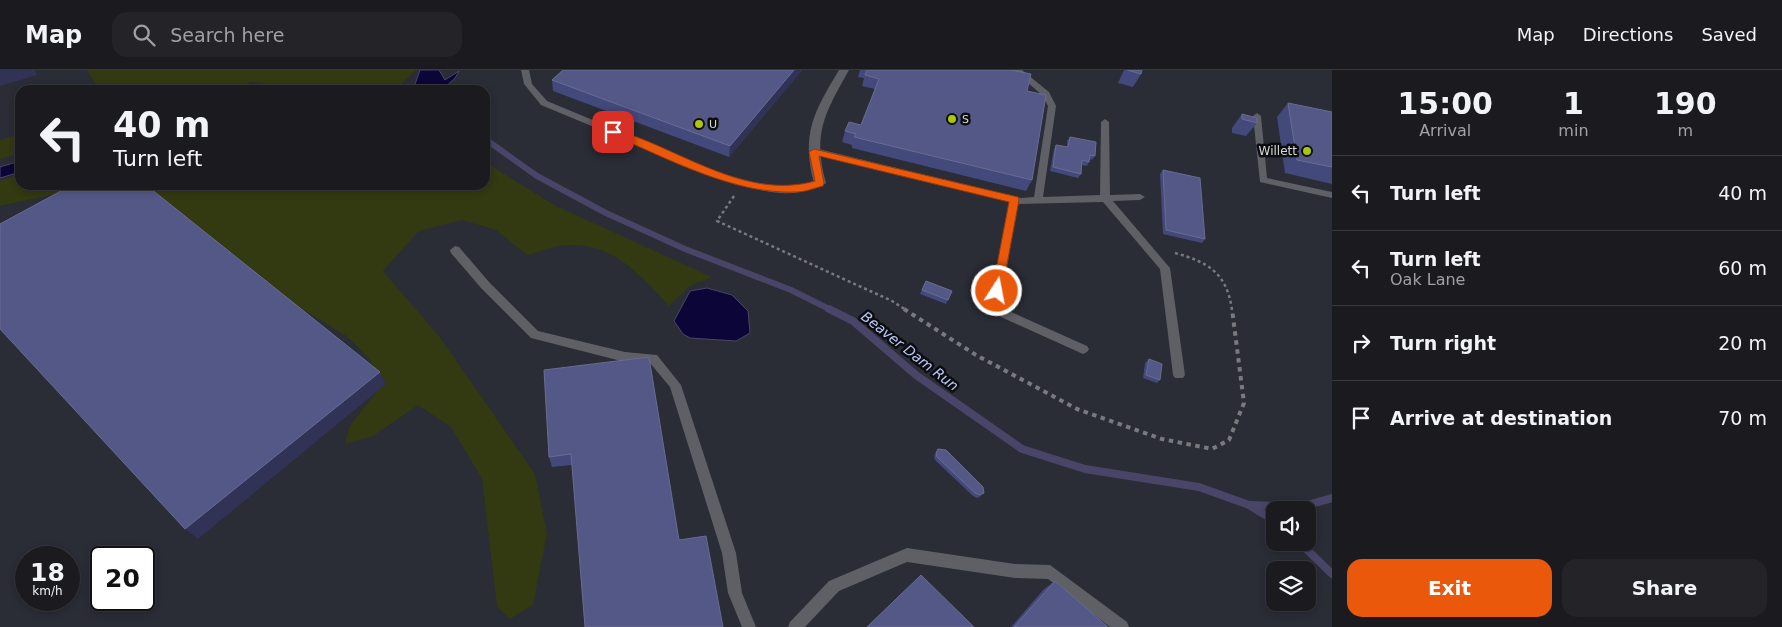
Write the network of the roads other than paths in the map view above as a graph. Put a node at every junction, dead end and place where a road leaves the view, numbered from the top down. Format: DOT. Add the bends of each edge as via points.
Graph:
graph roads {
  1 [pos="525,70"];
  2 [pos="844,70"];
  3 [pos="1017,70"];
  4 [pos="1257,116"];
  5 [pos="1106,122"];
  6 [pos="814,152"];
  7 [pos="820,183"];
  8 [pos="1332,195"];
  9 [pos="1105,198"];
  10 [pos="1140,198"];
  11 [pos="1014,200"];
  12 [pos="1038,201"];
  13 [pos="455,250"];
  14 [pos="1082,349"];
  15 [pos="1179,375"];
  16 [pos="749,627"];
  17 [pos="795,627"];
  18 [pos="1122,627"];
  1 -- 7 [label="lane" via="524,80 544,103 717,175 766,188 799,189"];
  2 -- 6 [label="street" via="826,102 814,136"];
  3 -- 12 [label="lane" via="1046,94 1052,106"];
  4 -- 8 [label="lane" via="1263,180"];
  5 -- 9 [label="lane"];
  6 -- 7 [label="street"];
  6 -- 11 [label="lane"];
  9 -- 10 [label="lane"];
  9 -- 12 [label="lane"];
  9 -- 15 [label="lane" via="1165,268"];
  11 -- 12 [label="lane"];
  11 -- 14 [label="lane" via="994,309"];
  13 -- 16 [label="lane" via="535,335 625,357 653,358 675,385 729,553 735,593"];
  17 -- 18 [label="lane" via="834,586 907,556 1015,571 1050,572"];
}
